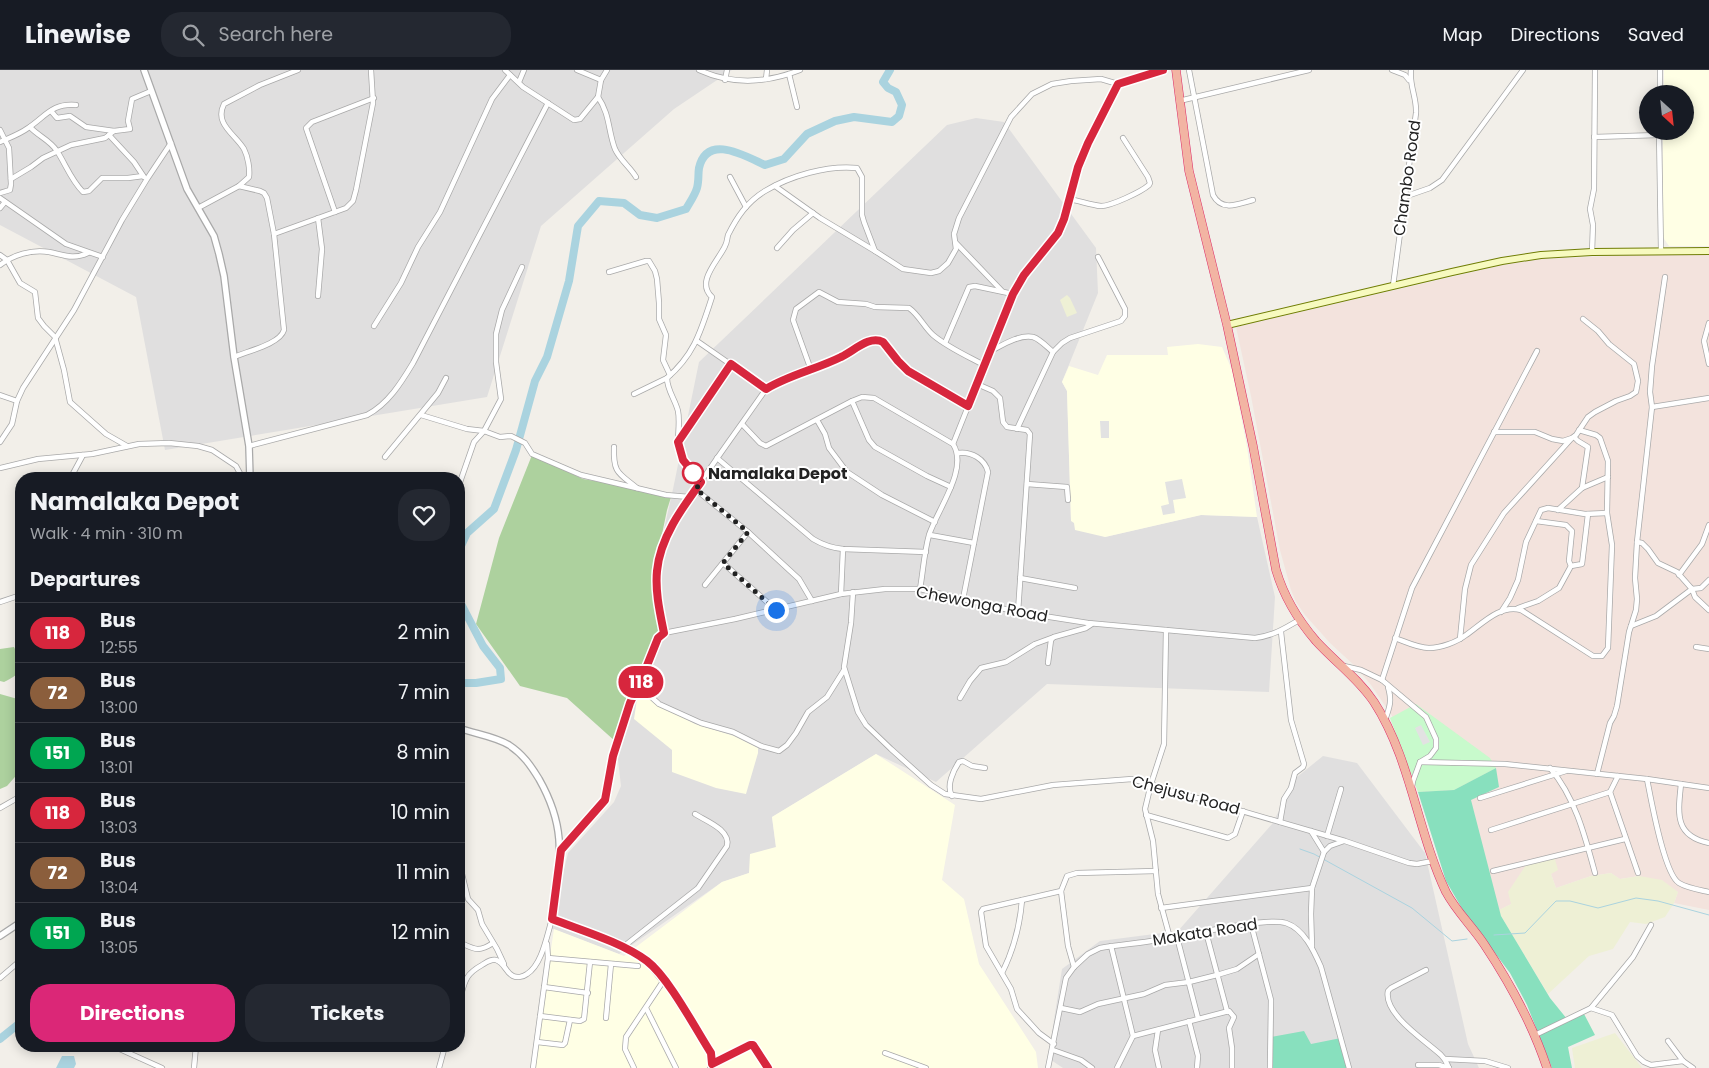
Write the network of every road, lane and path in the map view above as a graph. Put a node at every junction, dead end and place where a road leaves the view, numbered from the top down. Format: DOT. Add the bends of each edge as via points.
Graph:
graph roads {
  1 [pos="146,70"];
  2 [pos="277,70"];
  3 [pos="298,70"];
  4 [pos="371,70"];
  5 [pos="505,70"];
  6 [pos="524,70"];
  7 [pos="577,70"];
  8 [pos="607,70"];
  9 [pos="699,70"];
  10 [pos="728,70"];
  11 [pos="767,70"];
  12 [pos="800,70"];
  13 [pos="1163,70"];
  14 [pos="1176,70"];
  15 [pos="1188,70"];
  16 [pos="1309,70"];
  17 [pos="1392,70"];
  18 [pos="1411,70"];
  19 [pos="1523,70"];
  20 [pos="1595,70"];
  21 [pos="1660,70"];
  22 [pos="789,74"];
  23 [pos="510,75"];
  24 [pos="280,76"];
  25 [pos="766,79"];
  26 [pos="601,80"];
  27 [pos="725,80"];
  28 [pos="1410,80"];
  29 [pos="519,82"];
  30 [pos="1118,84"];
  31 [pos="1660,85"];
  32 [pos="151,91"];
  33 [pos="598,97"];
  34 [pos="1194,97"];
  35 [pos="374,98"];
  36 [pos="1179,100"];
  37 [pos="548,103"];
  38 [pos="76,105"];
  39 [pos="797,107"];
  40 [pos="51,111"];
  41 [pos="30,127"];
  42 [pos="0,130"];
  43 [pos="114,131"];
  44 [pos="1639,134"];
  45 [pos="109,135"];
  46 [pos="1594,137"];
  47 [pos="1123,138"];
  48 [pos="6,140"];
  49 [pos="1659,140"];
  50 [pos="0,142"];
  51 [pos="171,143"];
  52 [pos="58,152"];
  53 [pos="730,177"];
  54 [pos="145,178"];
  55 [pos="636,178"];
  56 [pos="11,179"];
  57 [pos="239,186"];
  58 [pos="774,186"];
  59 [pos="0,193"];
  60 [pos="1404,197"];
  61 [pos="0,198"];
  62 [pos="1069,199"];
  63 [pos="1253,200"];
  64 [pos="5,202"];
  65 [pos="746,207"];
  66 [pos="0,208"];
  67 [pos="198,208"];
  68 [pos="335,212"];
  69 [pos="813,213"];
  70 [pos="318,218"];
  71 [pos="274,234"];
  72 [pos="956,243"];
  73 [pos="777,248"];
  74 [pos="1661,251"];
  75 [pos="1709,251"];
  76 [pos="875,252"];
  77 [pos="1592,252"];
  78 [pos="88,253"];
  79 [pos="0,255"];
  80 [pos="1098,257"];
  81 [pos="103,258"];
  82 [pos="7,260"];
  83 [pos="0,265"];
  84 [pos="522,267"];
  85 [pos="609,272"];
  86 [pos="1665,277"];
  87 [pos="1393,286"];
  88 [pos="1002,291"];
  89 [pos="1013,294"];
  90 [pos="318,296"];
  91 [pos="1583,320"];
  92 [pos="1709,323"];
  93 [pos="1227,325"];
  94 [pos="374,326"];
  95 [pos="55,337"];
  96 [pos="697,341"];
  97 [pos="945,343"];
  98 [pos="1537,351"];
  99 [pos="990,352"];
  100 [pos="1053,352"];
  101 [pos="234,357"];
  102 [pos="731,364"];
  103 [pos="1709,364"];
  104 [pos="984,365"];
  105 [pos="811,370"];
  106 [pos="669,377"];
  107 [pos="446,378"];
  108 [pos="977,384"];
  109 [pos="766,389"];
  110 [pos="634,394"];
  111 [pos="0,395"];
  112 [pos="1709,398"];
  113 [pos="17,401"];
  114 [pos="852,401"];
  115 [pos="968,406"];
  116 [pos="1652,407"];
  117 [pos="421,415"];
  118 [pos="817,420"];
  119 [pos="742,424"];
  120 [pos="1017,428"];
  121 [pos="1580,430"];
  122 [pos="484,431"];
  123 [pos="1494,432"];
  124 [pos="1573,438"];
  125 [pos="0,442"];
  126 [pos="678,442"];
  127 [pos="953,444"];
  128 [pos="127,446"];
  129 [pos="249,446"];
  130 [pos="614,448"];
  131 [pos="958,453"];
  132 [pos="83,455"];
  133 [pos="385,458"];
  134 [pos="717,458"];
  135 [pos="0,468"];
  136 [pos="74,472"];
  137 [pos="240,472"];
  138 [pos="250,472"];
  139 [pos="464,472"];
  140 [pos="1608,477"];
  141 [pos="701,482"];
  142 [pos="1027,484"];
  143 [pos="951,487"];
  144 [pos="638,488"];
  145 [pos="1582,488"];
  146 [pos="696,489"];
  147 [pos="689,497"];
  148 [pos="1068,500"];
  149 [pos="1558,510"];
  150 [pos="1607,513"];
  151 [pos="1588,514"];
  152 [pos="1536,521"];
  153 [pos="935,522"];
  154 [pos="1709,525"];
  155 [pos="748,532"];
  156 [pos="930,535"];
  157 [pos="1637,542"];
  158 [pos="974,543"];
  159 [pos="843,549"];
  160 [pos="926,552"];
  161 [pos="723,563"];
  162 [pos="1571,566"];
  163 [pos="1679,575"];
  164 [pos="1020,578"];
  165 [pos="1709,580"];
  166 [pos="705,585"];
  167 [pos="1075,588"];
  168 [pos="1692,589"];
  169 [pos="920,590"];
  170 [pos="853,592"];
  171 [pos="840,594"];
  172 [pos="15,597"];
  173 [pos="963,599"];
  174 [pos="812,601"];
  175 [pos="0,602"];
  176 [pos="1517,609"];
  177 [pos="776,610"];
  178 [pos="1709,610"];
  179 [pos="1018,612"];
  180 [pos="1500,612"];
  181 [pos="1070,620"];
  182 [pos="1299,620"];
  183 [pos="1094,623"];
  184 [pos="1631,626"];
  185 [pos="1166,630"];
  186 [pos="1067,632"];
  187 [pos="1281,632"];
  188 [pos="664,633"];
  189 [pos="1054,637"];
  190 [pos="1395,638"];
  191 [pos="1460,639"];
  192 [pos="1696,647"];
  193 [pos="1709,649"];
  194 [pos="1048,663"];
  195 [pos="1341,665"];
  196 [pos="844,670"];
  197 [pos="1382,680"];
  198 [pos="1387,686"];
  199 [pos="636,691"];
  200 [pos="960,698"];
  201 [pos="1384,720"];
  202 [pos="465,730"];
  203 [pos="1420,762"];
  204 [pos="985,768"];
  205 [pos="1550,768"];
  206 [pos="1567,770"];
  207 [pos="1555,774"];
  208 [pos="1597,774"];
  209 [pos="1618,776"];
  210 [pos="1647,779"];
  211 [pos="1151,784"];
  212 [pos="1681,784"];
  213 [pos="1709,788"];
  214 [pos="1341,789"];
  215 [pos="1610,792"];
  216 [pos="1412,793"];
  217 [pos="952,796"];
  218 [pos="1480,798"];
  219 [pos="15,799"];
  220 [pos="1573,804"];
  221 [pos="0,808"];
  222 [pos="1243,811"];
  223 [pos="694,814"];
  224 [pos="1146,814"];
  225 [pos="1280,822"];
  226 [pos="1491,830"];
  227 [pos="1311,831"];
  228 [pos="1327,836"];
  229 [pos="1626,839"];
  230 [pos="1345,841"];
  231 [pos="1709,843"];
  232 [pos="1588,849"];
  233 [pos="561,850"];
  234 [pos="1324,852"];
  235 [pos="1433,861"];
  236 [pos="1156,871"];
  237 [pos="1494,871"];
  238 [pos="1595,873"];
  239 [pos="1638,873"];
  240 [pos="465,886"];
  241 [pos="1312,888"];
  242 [pos="1061,891"];
  243 [pos="1709,892"];
  244 [pos="1022,900"];
  245 [pos="1161,908"];
  246 [pos="552,919"];
  247 [pos="1251,924"];
  248 [pos="1651,925"];
  249 [pos="15,926"];
  250 [pos="1206,932"];
  251 [pos="0,936"];
  252 [pos="1177,937"];
  253 [pos="547,938"];
  254 [pos="1170,938"];
  255 [pos="493,943"];
  256 [pos="465,944"];
  257 [pos="1111,946"];
  258 [pos="623,947"];
  259 [pos="1312,948"];
  260 [pos="1259,954"];
  261 [pos="548,958"];
  262 [pos="590,962"];
  263 [pos="504,964"];
  264 [pos="611,964"];
  265 [pos="15,965"];
  266 [pos="638,966"];
  267 [pos="1074,967"];
  268 [pos="1426,970"];
  269 [pos="1002,973"];
  270 [pos="1217,975"];
  271 [pos="0,978"];
  272 [pos="664,980"];
  273 [pos="465,981"];
  274 [pos="1188,982"];
  275 [pos="544,987"];
  276 [pos="588,993"];
  277 [pos="1124,998"];
  278 [pos="646,1008"];
  279 [pos="1061,1008"];
  280 [pos="1591,1008"];
  281 [pos="1227,1011"];
  282 [pos="540,1016"];
  283 [pos="606,1018"];
  284 [pos="1198,1018"];
  285 [pos="570,1020"];
  286 [pos="1189,1021"];
  287 [pos="1158,1030"];
  288 [pos="1535,1035"];
  289 [pos="1133,1036"];
  290 [pos="1668,1041"];
  291 [pos="537,1042"];
  292 [pos="1054,1044"];
  293 [pos="1053,1050"];
  294 [pos="126,1052"];
  295 [pos="195,1052"];
  296 [pos="443,1052"];
  297 [pos="885,1052"];
  298 [pos="1445,1060"];
  299 [pos="1683,1061"];
  300 [pos="1418,1065"];
  301 [pos="1441,1065"];
  302 [pos="711,1066"];
  303 [pos="162,1068"];
  304 [pos="194,1068"];
  305 [pos="439,1068"];
  306 [pos="533,1068"];
  307 [pos="634,1068"];
  308 [pos="676,1068"];
  309 [pos="768,1068"];
  310 [pos="926,1068"];
  311 [pos="1048,1068"];
  312 [pos="1092,1068"];
  313 [pos="1117,1068"];
  314 [pos="1159,1068"];
  315 [pos="1197,1068"];
  316 [pos="1232,1068"];
  317 [pos="1270,1068"];
  318 [pos="1349,1068"];
  319 [pos="1449,1068"];
  320 [pos="1508,1068"];
  321 [pos="1548,1068"];
  322 [pos="1693,1068"];
  1 -- 32 [label="street"];
  2 -- 24 [label="street"];
  3 -- 24 [label="street"];
  4 -- 35 [label="street"];
  5 -- 23 [label="street"];
  6 -- 29 [label="street"];
  7 -- 26 [label="street"];
  8 -- 26 [label="street"];
  9 -- 27 [label="street"];
  10 -- 27 [label="street"];
  11 -- 25 [label="street"];
  12 -- 22 [label="street"];
  13 -- 30 [label="street"];
  14 -- 36 [label="highway"];
  15 -- 34 [label="street"];
  16 -- 34 [label="street"];
  17 -- 28 [label="street"];
  18 -- 28 [label="street, Chambo Road"];
  19 -- 60 [label="street" via="1442,180"];
  20 -- 46 [label="street"];
  21 -- 31 [label="street"];
  22 -- 25 [label="street"];
  22 -- 39 [label="street"];
  23 -- 29 [label="street"];
  23 -- 94 [label="street" via="492,99 440,212"];
  24 -- 57 [label="street" via="229,101 222,108 222,121 247,156 249,177"];
  25 -- 27 [label="street"];
  26 -- 33 [label="street"];
  28 -- 60 [label="street, Chambo Road" via="1416,107"];
  29 -- 37 [label="street"];
  30 -- 62 [label="street" via="1088,143"];
  30 -- 72 [label="street" via="1101,79 1062,82 1041,88 1024,101 1011,117 959,218 954,234"];
  32 -- 43 [label="street" via="132,98 128,121 130,130"];
  32 -- 51 [label="street"];
  33 -- 37 [label="street" via="580,118 574,120"];
  33 -- 55 [label="street" via="608,117 616,150"];
  34 -- 36 [label="street"];
  34 -- 63 [label="street" via="1216,199 1224,206"];
  35 -- 68 [label="street" via="353,201"];
  35 -- 68 [label="street" via="312,122 306,128"];
  36 -- 93 [label="highway" via="1189,171"];
  37 -- 129 [label="street" via="413,363 390,396 367,415"];
  38 -- 40 [label="street" via="64,104"];
  40 -- 41 [label="street"];
  40 -- 43 [label="street" via="57,118 71,116 86,127"];
  41 -- 48 [label="street"];
  41 -- 52 [label="street"];
  42 -- 48 [label="street"];
  43 -- 45 [label="street"];
  44 -- 46 [label="street"];
  45 -- 52 [label="street" via="71,145"];
  45 -- 54 [label="street"];
  46 -- 77 [label="street" via="1594,189 1590,209"];
  47 -- 62 [label="street" via="1148,177 1150,183 1147,187 1107,205"];
  48 -- 50 [label="street"];
  48 -- 56 [label="street"];
  49 -- 74 [label="street"];
  51 -- 54 [label="street"];
  51 -- 67 [label="street" via="187,189"];
  52 -- 54 [label="street" via="70,176 86,192 102,178"];
  52 -- 56 [label="street"];
  53 -- 65 [label="street"];
  54 -- 81 [label="street"];
  56 -- 59 [label="street" via="10,189"];
  57 -- 67 [label="street"];
  57 -- 71 [label="street" via="265,195"];
  58 -- 65 [label="street"];
  58 -- 69 [label="street"];
  58 -- 76 [label="street" via="820,169 856,168 862,177 862,215"];
  60 -- 87 [label="street, Chambo Road"];
  61 -- 64 [label="street"];
  62 -- 89 [label="street" via="1058,233"];
  64 -- 66 [label="street"];
  64 -- 78 [label="street" via="66,244"];
  65 -- 96 [label="street" via="710,270 706,287 712,297"];
  67 -- 101 [label="street" via="214,236 219,254"];
  68 -- 70 [label="street"];
  69 -- 73 [label="street"];
  69 -- 76 [label="street"];
  70 -- 71 [label="street"];
  70 -- 90 [label="street" via="322,249"];
  71 -- 101 [label="street" via="283,334 277,340"];
  72 -- 76 [label="street" via="954,255 948,263 931,274 903,269"];
  72 -- 88 [label="street"];
  74 -- 75 [label="main road"];
  74 -- 77 [label="main road"];
  77 -- 87 [label="main road" via="1502,261"];
  78 -- 81 [label="street"];
  78 -- 82 [label="street" via="68,258 51,252 27,253"];
  79 -- 82 [label="street"];
  80 -- 100 [label="street" via="1126,309 1125,316 1118,323 1070,338"];
  81 -- 95 [label="street"];
  82 -- 83 [label="street"];
  82 -- 95 [label="street" via="20,283 35,292 38,318"];
  84 -- 122 [label="street" via="497,325 495,343 501,399"];
  85 -- 106 [label="street" via="650,261 657,279 658,319 666,335 663,360"];
  86 -- 116 [label="street" via="1652,366"];
  87 -- 93 [label="main road"];
  88 -- 89 [label="street"];
  88 -- 97 [label="street" via="969,287"];
  89 -- 99 [label="street"];
  91 -- 121 [label="street" via="1631,360 1638,385 1634,394 1588,417"];
  92 -- 103 [label="street" via="1704,341"];
  93 -- 182 [label="highway" via="1276,570 1286,598"];
  95 -- 113 [label="street"];
  95 -- 128 [label="street" via="70,402 106,434"];
  96 -- 102 [label="street"];
  96 -- 106 [label="street"];
  97 -- 104 [label="street"];
  97 -- 105 [label="street" via="931,333 909,308 838,302 819,292 796,310 793,320"];
  98 -- 123 [label="street"];
  99 -- 100 [label="street" via="1015,340 1032,337"];
  99 -- 104 [label="street"];
  100 -- 120 [label="street"];
  101 -- 129 [label="street"];
  102 -- 109 [label="street"];
  102 -- 126 [label="street"];
  104 -- 108 [label="street"];
  105 -- 109 [label="street"];
  105 -- 115 [label="street" via="869,341 880,340 908,371"];
  106 -- 110 [label="street"];
  106 -- 126 [label="street" via="668,386 679,414"];
  107 -- 117 [label="street"];
  108 -- 115 [label="street"];
  108 -- 120 [label="street" via="998,395 1003,422 1007,427"];
  109 -- 119 [label="street"];
  111 -- 113 [label="street"];
  112 -- 116 [label="street"];
  113 -- 125 [label="street" via="12,424"];
  114 -- 118 [label="street"];
  114 -- 127 [label="street" via="862,397 874,398"];
  114 -- 143 [label="street" via="875,447"];
  115 -- 127 [label="street"];
  116 -- 157 [label="street"];
  117 -- 122 [label="street"];
  117 -- 133 [label="street"];
  118 -- 119 [label="street" via="766,446"];
  118 -- 153 [label="street" via="829,448 847,472 882,495"];
  119 -- 134 [label="street"];
  120 -- 142 [label="street" via="1030,434"];
  121 -- 124 [label="street"];
  121 -- 140 [label="street" via="1596,435 1603,442"];
  122 -- 139 [label="street" via="472,447"];
  122 -- 144 [label="street" via="522,441 532,454 571,471"];
  123 -- 124 [label="street" via="1535,432 1563,441"];
  123 -- 190 [label="street" via="1412,588"];
  124 -- 145 [label="street" via="1588,447"];
  124 -- 191 [label="street" via="1504,513 1472,565 1465,589"];
  126 -- 141 [label="street" via="683,460"];
  127 -- 131 [label="street"];
  128 -- 132 [label="street"];
  128 -- 137 [label="street" via="169,443 208,448 233,463"];
  129 -- 138 [label="street"];
  130 -- 144 [label="street" via="614,460 620,474"];
  131 -- 143 [label="street"];
  131 -- 158 [label="street" via="974,456 985,464 988,472"];
  132 -- 135 [label="street" via="38,459"];
  132 -- 136 [label="street"];
  134 -- 141 [label="street"];
  134 -- 159 [label="street" via="813,539 831,548"];
  140 -- 145 [label="street"];
  140 -- 150 [label="street"];
  141 -- 146 [label="street"];
  142 -- 148 [label="street" via="1065,486"];
  142 -- 164 [label="street"];
  143 -- 153 [label="street"];
  144 -- 147 [label="street"];
  145 -- 149 [label="street"];
  146 -- 147 [label="street"];
  146 -- 155 [label="street"];
  147 -- 188 [label="street" via="671,529 658,563 657,586"];
  149 -- 151 [label="street"];
  149 -- 152 [label="street" via="1543,509"];
  150 -- 151 [label="street"];
  150 -- 176 [label="street" via="1612,545 1608,648 1602,656 1593,656"];
  151 -- 162 [label="street" via="1582,564"];
  152 -- 162 [label="street" via="1566,525 1572,531"];
  152 -- 180 [label="street" via="1526,542 1518,580"];
  153 -- 156 [label="street"];
  154 -- 163 [label="street" via="1702,544"];
  155 -- 161 [label="street"];
  155 -- 174 [label="street" via="799,579"];
  156 -- 158 [label="street"];
  156 -- 160 [label="street"];
  157 -- 163 [label="street" via="1642,543 1658,563"];
  157 -- 184 [label="street" via="1636,599"];
  158 -- 173 [label="street"];
  159 -- 160 [label="street"];
  159 -- 171 [label="street"];
  160 -- 169 [label="street"];
  161 -- 166 [label="street"];
  161 -- 177 [label="street"];
  162 -- 176 [label="street" via="1559,588"];
  163 -- 168 [label="street"];
  164 -- 167 [label="street"];
  164 -- 179 [label="street"];
  165 -- 168 [label="street" via="1701,588"];
  168 -- 178 [label="street" via="1695,597"];
  168 -- 184 [label="street" via="1656,616"];
  169 -- 170 [label="street, Chewonga Road"];
  169 -- 173 [label="street, Chewonga Road"];
  170 -- 171 [label="street, Chewonga Road"];
  170 -- 196 [label="street"];
  171 -- 174 [label="street, Chewonga Road"];
  172 -- 175 [label="street"];
  173 -- 179 [label="street, Chewonga Road"];
  174 -- 177 [label="street, Chewonga Road"];
  176 -- 180 [label="street"];
  177 -- 188 [label="street, Chewonga Road"];
  179 -- 181 [label="street, Chewonga Road"];
  180 -- 191 [label="street"];
  181 -- 183 [label="street, Chewonga Road"];
  181 -- 186 [label="street"];
  182 -- 187 [label="street, Chewonga Road"];
  182 -- 195 [label="highway"];
  183 -- 185 [label="street, Chewonga Road"];
  183 -- 186 [label="street"];
  184 -- 208 [label="street" via="1617,706"];
  185 -- 187 [label="street, Chewonga Road" via="1255,638"];
  185 -- 211 [label="street" via="1165,738"];
  186 -- 189 [label="street"];
  187 -- 225 [label="street" via="1291,720 1304,766 1295,773 1284,800"];
  188 -- 199 [label="street" via="658,638"];
  189 -- 194 [label="street"];
  189 -- 200 [label="street" via="1035,644 1006,662 981,668"];
  190 -- 191 [label="street" via="1431,648"];
  190 -- 197 [label="street"];
  192 -- 193 [label="street"];
  195 -- 197 [label="street"];
  195 -- 201 [label="highway" via="1365,690"];
  196 -- 199 [label="street" via="827,697 808,712 794,736 779,751 658,704 648,694"];
  196 -- 217 [label="street, Chejusu Road" via="862,721 931,785"];
  197 -- 198 [label="street"];
  198 -- 201 [label="street" via="1392,697"];
  198 -- 203 [label="street" via="1426,717 1432,729 1436,748"];
  199 -- 233 [label="street" via="613,756 605,800"];
  201 -- 216 [label="highway"];
  202 -- 233 [label="street" via="505,743 527,760 558,820"];
  203 -- 205 [label="street"];
  203 -- 216 [label="street"];
  204 -- 217 [label="street" via="960,762 950,782"];
  205 -- 206 [label="street"];
  205 -- 207 [label="street"];
  206 -- 207 [label="street"];
  206 -- 208 [label="street"];
  207 -- 218 [label="street"];
  207 -- 220 [label="street"];
  208 -- 209 [label="street"];
  209 -- 210 [label="street"];
  209 -- 215 [label="street"];
  210 -- 212 [label="street"];
  210 -- 243 [label="street" via="1664,853 1674,878 1680,884"];
  211 -- 217 [label="street, Chejusu Road" via="1127,779 1058,785 993,798"];
  211 -- 222 [label="street, Chejusu Road"];
  211 -- 224 [label="street"];
  212 -- 213 [label="street"];
  212 -- 231 [label="street" via="1678,811 1681,824 1697,840"];
  214 -- 228 [label="street"];
  215 -- 220 [label="street"];
  215 -- 229 [label="street"];
  216 -- 235 [label="highway"];
  219 -- 221 [label="street"];
  220 -- 226 [label="street"];
  220 -- 232 [label="street"];
  222 -- 224 [label="street" via="1235,834 1228,838"];
  222 -- 225 [label="street, Chejusu Road"];
  223 -- 258 [label="street" via="724,832 727,846 698,888"];
  224 -- 236 [label="street"];
  225 -- 227 [label="street, Chejusu Road"];
  227 -- 228 [label="street, Chejusu Road"];
  227 -- 234 [label="street"];
  228 -- 230 [label="street, Chejusu Road"];
  229 -- 232 [label="street"];
  229 -- 239 [label="street"];
  230 -- 234 [label="street" via="1330,846"];
  230 -- 235 [label="street, Chejusu Road" via="1409,863"];
  232 -- 237 [label="street"];
  232 -- 238 [label="street"];
  233 -- 246 [label="street"];
  234 -- 241 [label="street"];
  235 -- 288 [label="highway" via="1451,900 1499,966"];
  236 -- 242 [label="street" via="1077,872 1067,876"];
  236 -- 245 [label="street"];
  240 -- 255 [label="street"];
  241 -- 245 [label="street"];
  241 -- 259 [label="street"];
  242 -- 244 [label="street"];
  242 -- 267 [label="street"];
  244 -- 269 [label="street" via="1020,917"];
  244 -- 269 [label="street" via="981,911 986,946"];
  245 -- 254 [label="street"];
  246 -- 253 [label="street"];
  246 -- 258 [label="street"];
  247 -- 250 [label="street, Makata Road"];
  247 -- 259 [label="street, Makata Road" via="1287,924 1298,930"];
  247 -- 260 [label="street"];
  248 -- 280 [label="street" via="1638,950"];
  249 -- 251 [label="street"];
  250 -- 252 [label="street, Makata Road"];
  250 -- 270 [label="street"];
  252 -- 254 [label="street, Makata Road"];
  252 -- 274 [label="street"];
  253 -- 261 [label="street"];
  253 -- 263 [label="street" via="527,975 513,976"];
  254 -- 257 [label="street, Makata Road"];
  255 -- 256 [label="street" via="479,950"];
  255 -- 263 [label="street"];
  257 -- 267 [label="street, Makata Road" via="1095,949"];
  257 -- 277 [label="street"];
  258 -- 272 [label="street" via="649,962"];
  259 -- 318 [label="street, Makata Road" via="1321,967"];
  260 -- 270 [label="street" via="1237,969"];
  260 -- 317 [label="street" via="1271,1000"];
  261 -- 262 [label="street"];
  261 -- 275 [label="street"];
  262 -- 264 [label="street"];
  262 -- 276 [label="street"];
  263 -- 273 [label="street" via="493,960 470,972"];
  264 -- 266 [label="street"];
  264 -- 283 [label="street"];
  265 -- 271 [label="street"];
  267 -- 279 [label="street, Makata Road" via="1065,982"];
  268 -- 298 [label="street" via="1388,991 1388,1001 1414,1032"];
  269 -- 292 [label="street" via="1017,1009"];
  270 -- 274 [label="street"];
  270 -- 281 [label="street"];
  272 -- 278 [label="street"];
  272 -- 302 [label="street" via="711,1053"];
  274 -- 277 [label="street" via="1165,985"];
  274 -- 284 [label="street"];
  275 -- 276 [label="street"];
  275 -- 282 [label="street"];
  276 -- 285 [label="street" via="584,1019"];
  277 -- 279 [label="street" via="1080,1012"];
  277 -- 289 [label="street"];
  278 -- 307 [label="street" via="624,1043"];
  278 -- 308 [label="street"];
  279 -- 292 [label="street, Makata Road"];
  280 -- 288 [label="street"];
  280 -- 299 [label="street" via="1612,1015 1637,1056 1647,1064"];
  281 -- 284 [label="street"];
  281 -- 316 [label="street" via="1234,1017 1230,1028"];
  282 -- 285 [label="street"];
  282 -- 291 [label="street"];
  284 -- 286 [label="street"];
  285 -- 291 [label="street" via="563,1046"];
  286 -- 287 [label="street"];
  286 -- 315 [label="street" via="1198,1056"];
  287 -- 289 [label="street"];
  287 -- 314 [label="street" via="1154,1050"];
  288 -- 321 [label="highway"];
  289 -- 313 [label="street"];
  290 -- 299 [label="street"];
  291 -- 306 [label="street"];
  292 -- 293 [label="street, Makata Road"];
  293 -- 311 [label="street, Makata Road"];
  293 -- 312 [label="street" via="1081,1060"];
  294 -- 303 [label="street"];
  295 -- 304 [label="street"];
  296 -- 305 [label="street"];
  297 -- 310 [label="street"];
  298 -- 301 [label="street"];
  298 -- 319 [label="street"];
  298 -- 320 [label="street" via="1489,1062"];
  299 -- 322 [label="street"];
  300 -- 301 [label="street"];
  301 -- 319 [label="street"];
  302 -- 309 [label="street" via="753,1045"];
}
